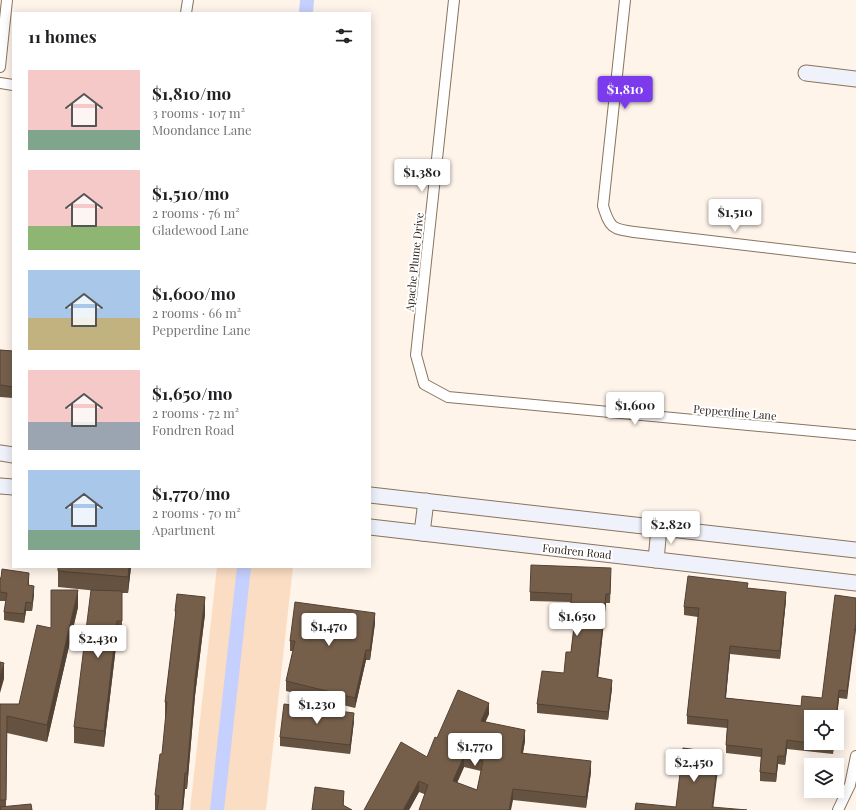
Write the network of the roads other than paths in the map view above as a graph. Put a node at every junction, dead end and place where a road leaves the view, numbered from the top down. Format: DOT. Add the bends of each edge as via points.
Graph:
graph roads {
  1 [pos="7,0"];
  2 [pos="188,0"];
  3 [pos="454,0"];
  4 [pos="625,0"];
  5 [pos="186,12"];
  6 [pos="0,67"];
  7 [pos="806,73"];
  8 [pos="856,79"];
  9 [pos="0,83"];
  10 [pos="12,85"];
  11 [pos="856,258"];
  12 [pos="424,384"];
  13 [pos="856,435"];
  14 [pos="0,453"];
  15 [pos="12,455"];
  16 [pos="0,486"];
  17 [pos="12,487"];
  18 [pos="371,495"];
  19 [pos="426,501"];
  20 [pos="371,527"];
  21 [pos="659,528"];
  22 [pos="422,533"];
  23 [pos="856,550"];
  24 [pos="656,560"];
  25 [pos="856,583"];
  26 [pos="856,756"];
  27 [pos="853,781"];
  28 [pos="838,810"];
  1 -- 6 [label="street"];
  2 -- 5 [label="street"];
  3 -- 12 [label="street, Apache Plume Drive" via="416,354"];
  4 -- 11 [label="street" via="603,206 608,221 617,229 634,232"];
  7 -- 8 [label="main road"];
  9 -- 10 [label="street"];
  12 -- 13 [label="street, Pepperdine Lane" via="448,397"];
  14 -- 15 [label="main road"];
  16 -- 17 [label="main road"];
  18 -- 19 [label="main road"];
  19 -- 21 [label="main road"];
  19 -- 22 [label="main road"];
  20 -- 22 [label="main road, Fondren Road"];
  21 -- 23 [label="main road"];
  21 -- 24 [label="main road"];
  22 -- 24 [label="main road, Fondren Road"];
  24 -- 25 [label="main road, Fondren Road"];
  26 -- 27 [label="street"];
  27 -- 28 [label="street"];
}
